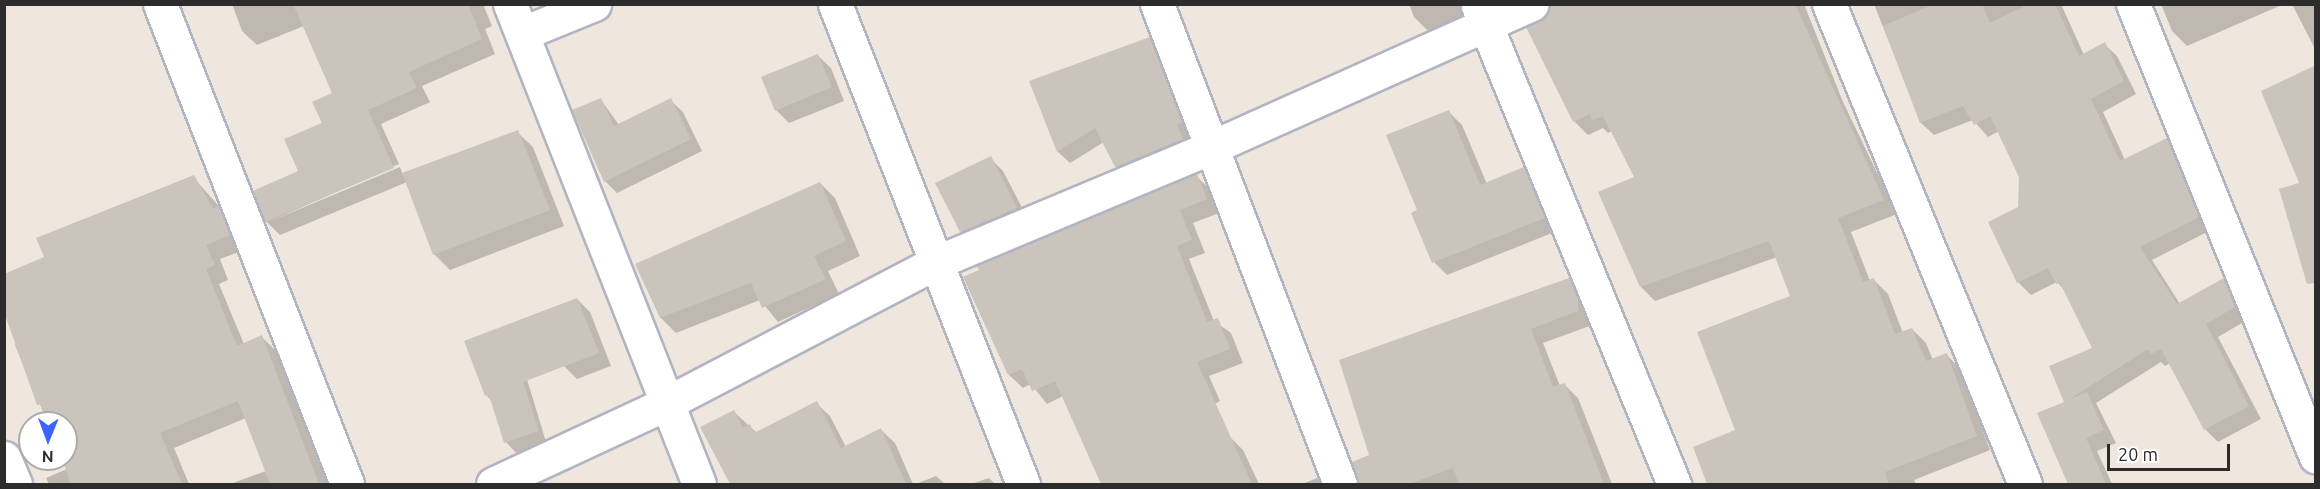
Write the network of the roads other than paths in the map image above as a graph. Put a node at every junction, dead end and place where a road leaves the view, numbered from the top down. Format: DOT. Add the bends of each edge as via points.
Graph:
graph roads {
  1 [pos="160,4"];
  2 [pos="594,4"];
  3 [pos="835,4"];
  4 [pos="1157,4"];
  5 [pos="1532,4"];
  6 [pos="1829,4"];
  7 [pos="2133,4"];
  8 [pos="1481,15"];
  9 [pos="517,19"];
  10 [pos="1212,147"];
  11 [pos="937,262"];
  12 [pos="665,404"];
  13 [pos="2316,456"];
  14 [pos="4,458"];
  15 [pos="15,484"];
  16 [pos="347,484"];
  17 [pos="493,484"];
  18 [pos="699,484"];
  19 [pos="1023,484"];
  20 [pos="1340,484"];
  21 [pos="1674,484"];
  22 [pos="2025,484"];
  1 -- 16 [label="street"];
  2 -- 9 [label="street"];
  3 -- 11 [label="street"];
  4 -- 10 [label="street"];
  5 -- 8 [label="street"];
  6 -- 22 [label="street"];
  7 -- 13 [label="street"];
  8 -- 10 [label="street"];
  8 -- 21 [label="street"];
  9 -- 12 [label="street"];
  10 -- 11 [label="street"];
  10 -- 20 [label="street"];
  11 -- 12 [label="street"];
  11 -- 19 [label="street"];
  12 -- 17 [label="street"];
  12 -- 18 [label="street"];
  14 -- 15 [label="street"];
}
